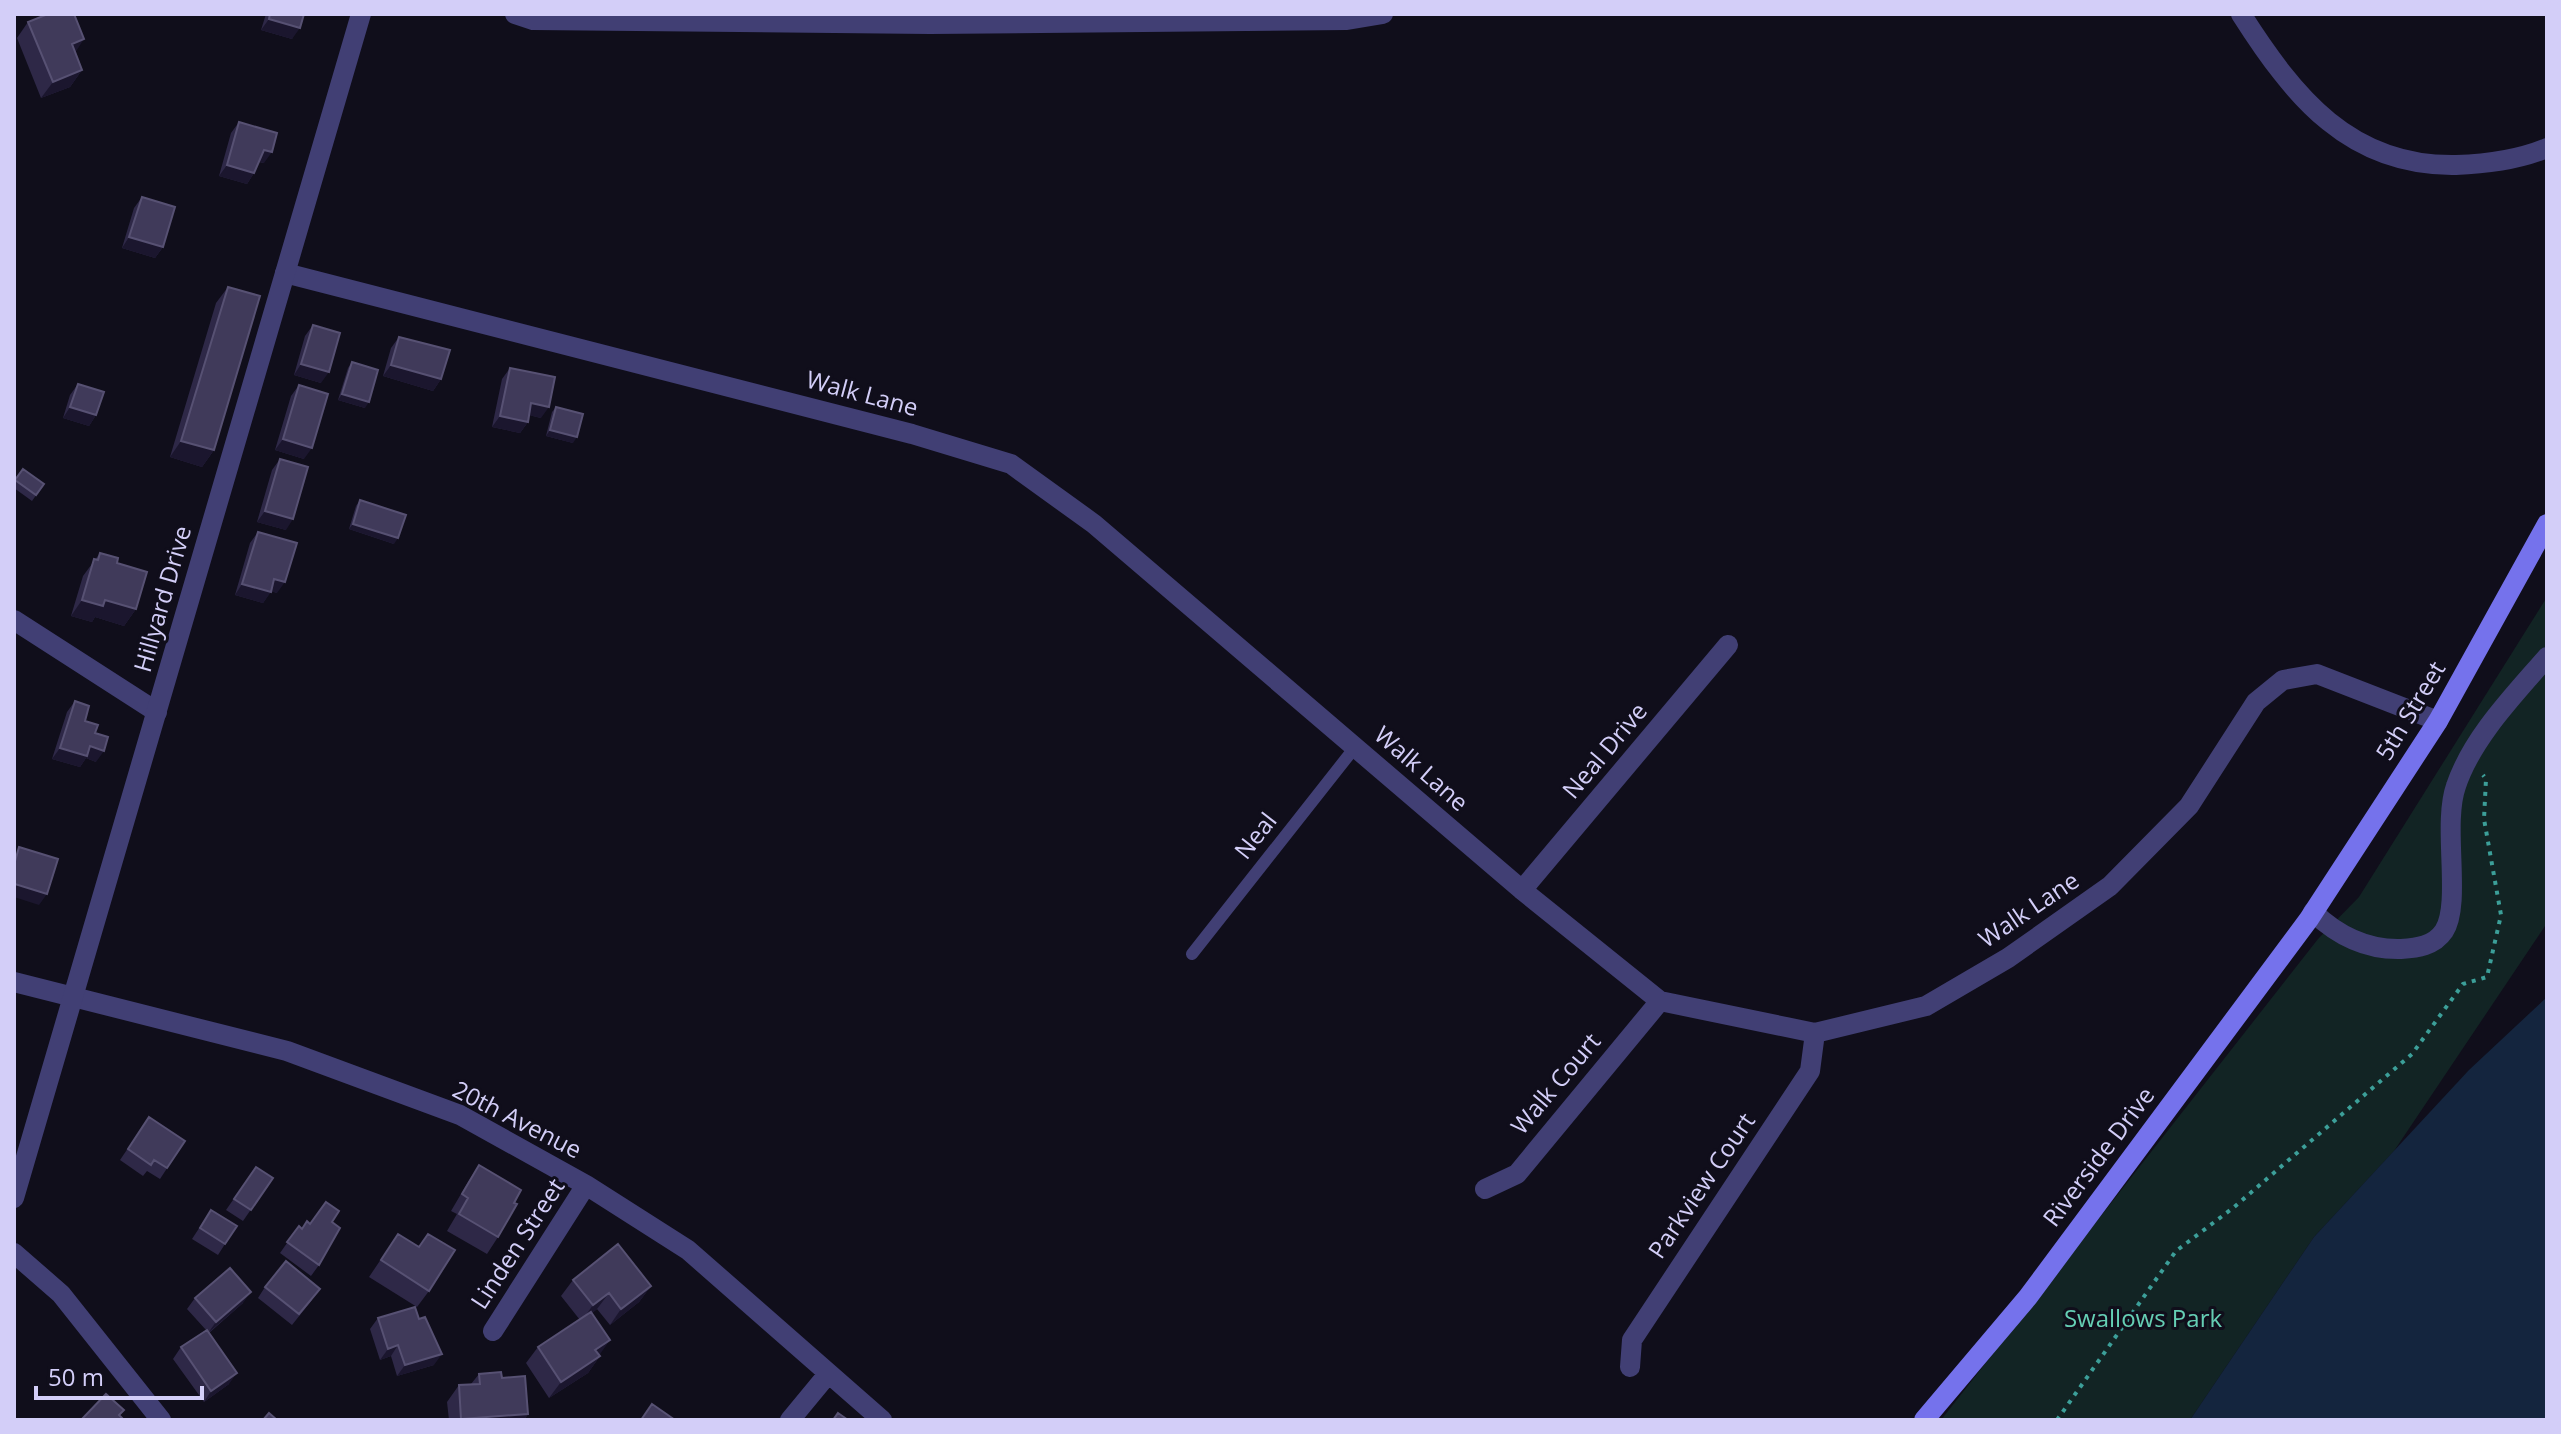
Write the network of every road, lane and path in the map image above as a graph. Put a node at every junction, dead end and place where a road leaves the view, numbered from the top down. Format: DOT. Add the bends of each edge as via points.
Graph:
graph roads {
  1 [pos="361,14"];
  2 [pos="515,14"];
  3 [pos="1383,14"];
  4 [pos="2241,14"];
  5 [pos="930,19"];
  6 [pos="2547,148"];
  7 [pos="285,273"];
  8 [pos="2547,524"];
  9 [pos="14,620"];
  10 [pos="1728,645"];
  11 [pos="2547,657"];
  12 [pos="157,712"];
  13 [pos="2438,721"];
  14 [pos="1356,746"];
  15 [pos="2469,757"];
  16 [pos="1522,890"];
  17 [pos="2311,916"];
  18 [pos="1192,954"];
  19 [pos="14,982"];
  20 [pos="73,999"];
  21 [pos="1660,1001"];
  22 [pos="1815,1033"];
  23 [pos="586,1185"];
  24 [pos="1485,1189"];
  25 [pos="14,1198"];
  26 [pos="14,1253"];
  27 [pos="493,1331"];
  28 [pos="1630,1367"];
  29 [pos="828,1374"];
  30 [pos="161,1420"];
  31 [pos="790,1420"];
  32 [pos="882,1420"];
  33 [pos="1924,1420"];
  34 [pos="2057,1420"];
  1 -- 7 [label="street, Hillyard Drive"];
  2 -- 5 [label="street" via="533,20"];
  3 -- 5 [label="street" via="1347,20"];
  4 -- 6 [label="street" via="2299,96 2334,128 2376,152 2424,166 2480,164"];
  7 -- 12 [label="street, Hillyard Drive"];
  7 -- 14 [label="street, Walk Lane" via="1011,464 1094,524"];
  8 -- 13 [label="main road, 5th Street"];
  9 -- 12 [label="street"];
  10 -- 16 [label="street, Neal Drive"];
  11 -- 15 [label="street"];
  12 -- 20 [label="street, Hillyard Drive"];
  13 -- 17 [label="main road, 5th Street"];
  13 -- 22 [label="street, Walk Lane" via="2317,674 2283,680 2256,702 2189,806 2110,886 2008,958 1926,1006"];
  14 -- 16 [label="street, Walk Lane"];
  14 -- 18 [label="lane, Neal"];
  15 -- 17 [label="street" via="2450,811 2450,912 2441,935 2421,947 2383,948 2345,936"];
  15 -- 34 [label="path" via="2486,779 2484,819 2501,915 2487,977 2463,984 2412,1054 2176,1251"];
  16 -- 21 [label="street, Walk Lane"];
  17 -- 33 [label="main road, Riverside Drive" via="2028,1297"];
  19 -- 20 [label="street, 20th Avenue"];
  20 -- 23 [label="street, 20th Avenue" via="287,1051 460,1115"];
  20 -- 25 [label="street, Hillyard Drive"];
  21 -- 22 [label="street, Walk Lane"];
  21 -- 24 [label="street, Walk Court" via="1517,1174"];
  22 -- 28 [label="street, Parkview Court" via="1810,1071 1632,1340"];
  23 -- 27 [label="street, Linden Street"];
  23 -- 29 [label="street, 20th Avenue" via="688,1250"];
  26 -- 30 [label="street" via="61,1294"];
  29 -- 31 [label="street"];
  29 -- 32 [label="street, 20th Avenue"];
}
